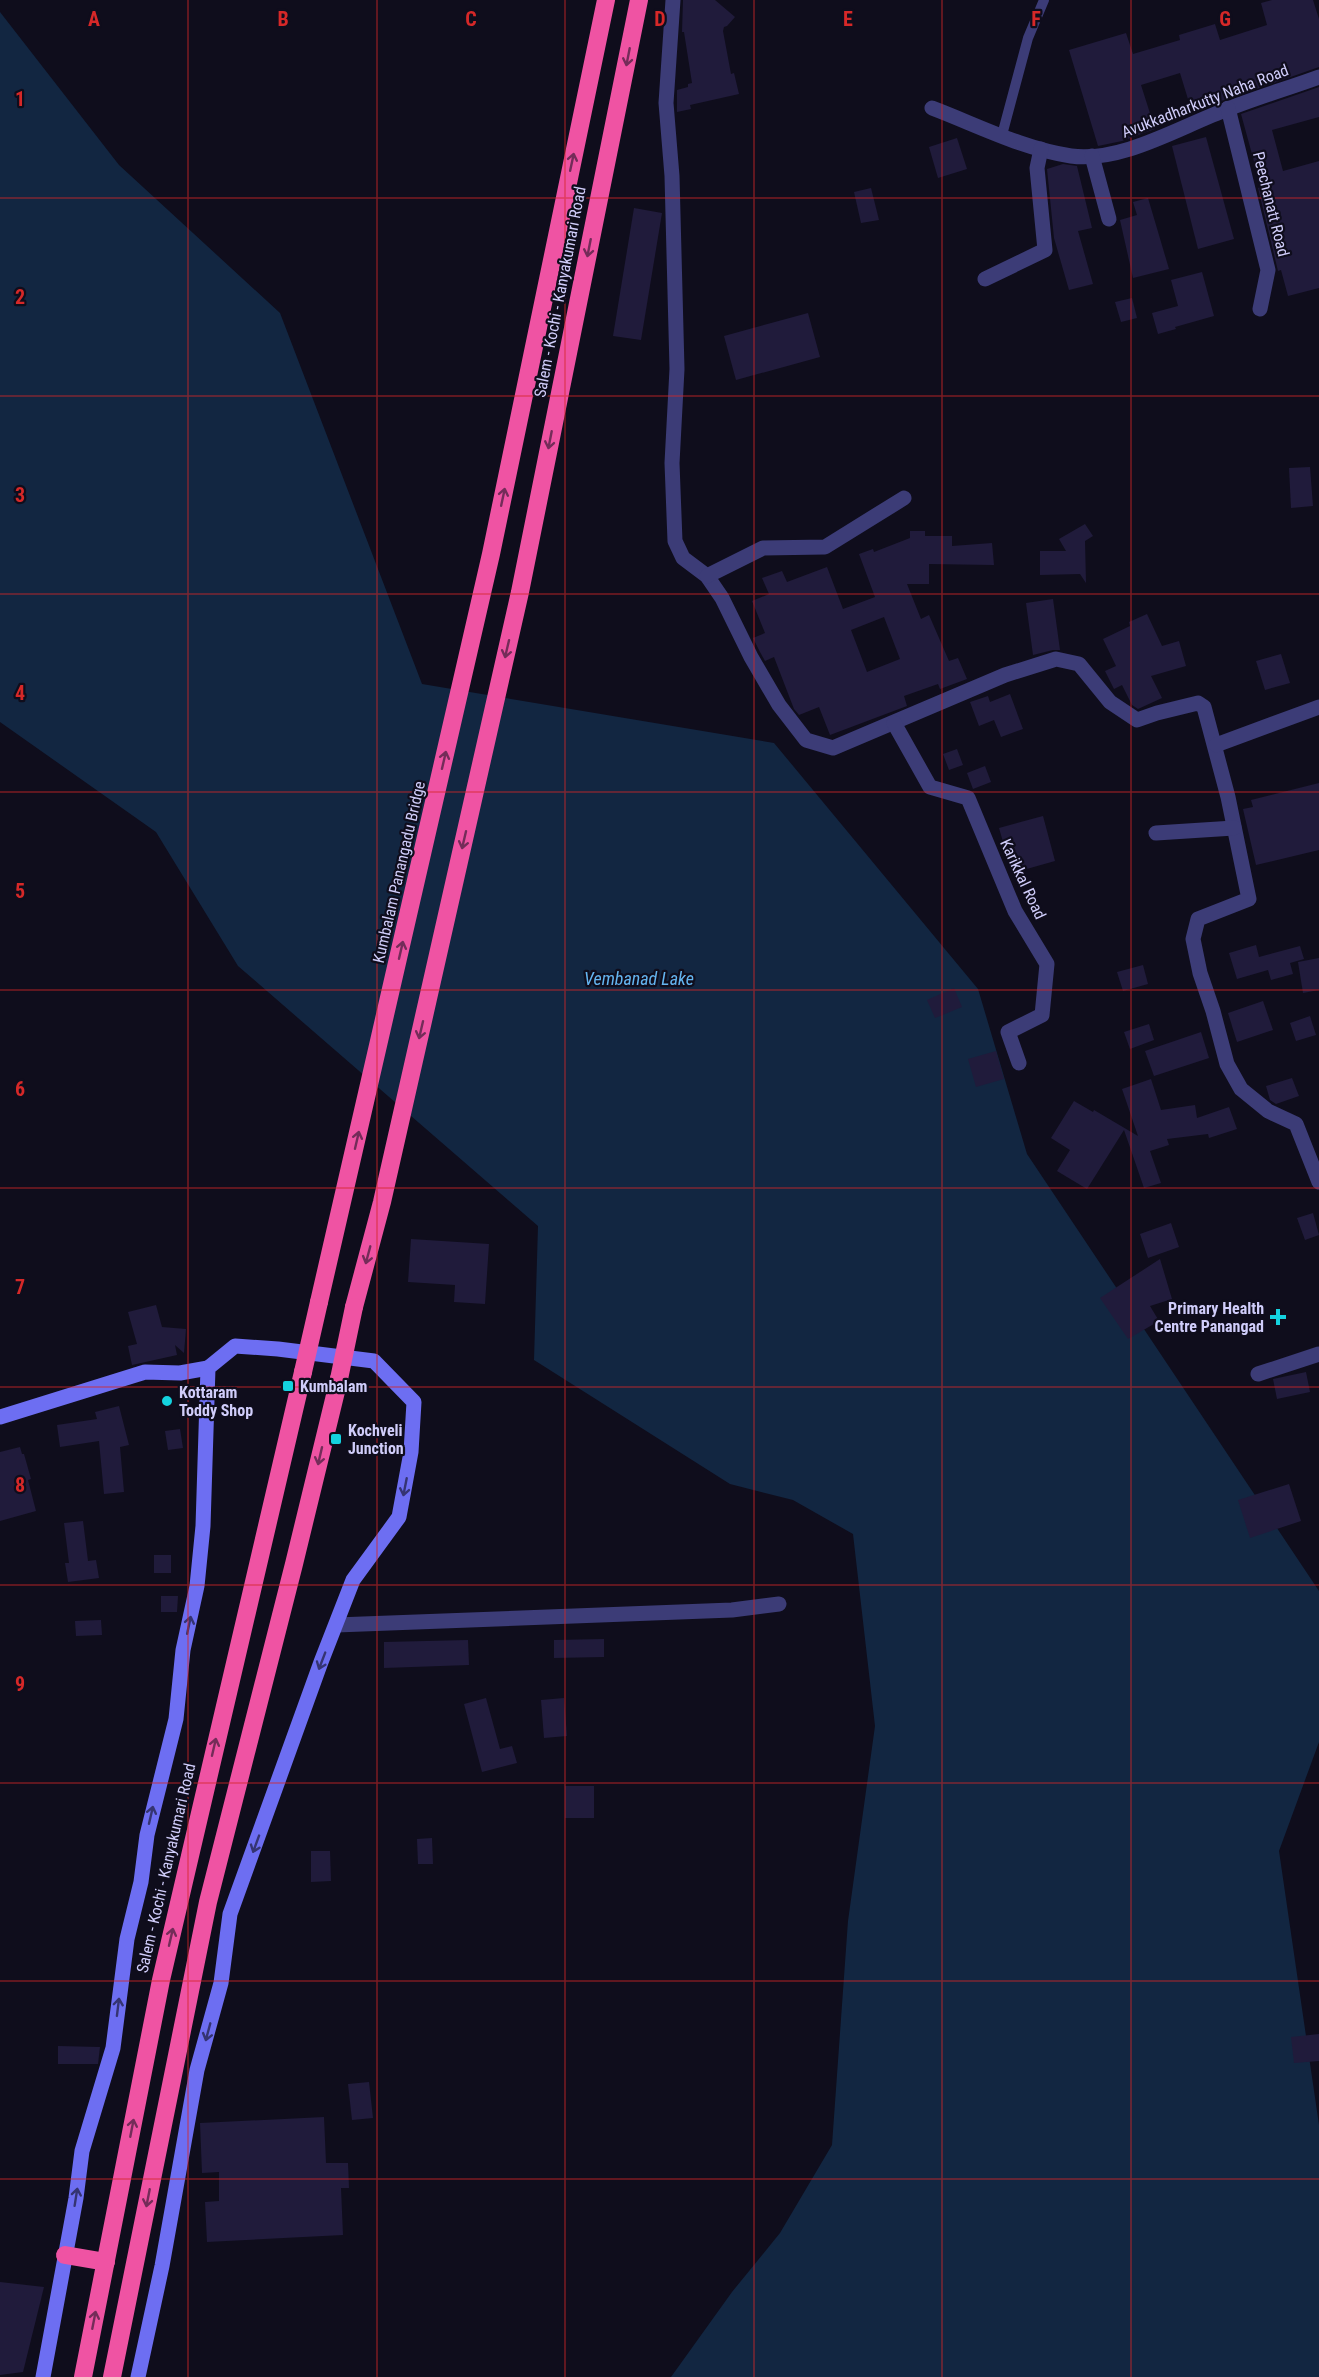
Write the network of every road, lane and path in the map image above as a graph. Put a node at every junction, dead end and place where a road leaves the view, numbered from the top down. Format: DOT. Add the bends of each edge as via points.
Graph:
graph roads {
  1 [pos="606,0"];
  2 [pos="639,0"];
  3 [pos="673,0"];
  4 [pos="1044,0"];
  5 [pos="1319,77"];
  6 [pos="932,108"];
  7 [pos="1228,108"];
  8 [pos="1002,135"];
  9 [pos="1041,149"];
  10 [pos="1092,156"];
  11 [pos="1109,219"];
  12 [pos="985,279"];
  13 [pos="1260,309"];
  14 [pos="904,498"];
  15 [pos="491,554"];
  16 [pos="707,576"];
  17 [pos="1319,707"];
  18 [pos="894,723"];
  19 [pos="1216,745"];
  20 [pos="1234,828"];
  21 [pos="1156,833"];
  22 [pos="1019,1063"];
  23 [pos="1319,1182"];
  24 [pos="319,1302"];
  25 [pos="1319,1354"];
  26 [pos="208,1368"];
  27 [pos="1258,1374"];
  28 [pos="0,1417"];
  29 [pos="779,1604"];
  30 [pos="336,1625"];
  31 [pos="66,2254"];
  32 [pos="106,2262"];
  33 [pos="43,2377"];
  34 [pos="83,2377"];
  35 [pos="112,2377"];
  36 [pos="138,2377"];
  15 -- 1 [label="highway, Salem - Kochi - Kanyakumari Road, one-way"];
  2 -- 35 [label="highway, Salem - Kochi - Kanyakumari Road, one-way, bridge" via="520,592 382,1202 208,1902"];
  3 -- 16 [label="street" via="666,103 677,369 672,463 675,541 683,558"];
  4 -- 8 [label="lane" via="1028,38"];
  5 -- 7 [label="street, Avukkadharkutty Naha Road"];
  6 -- 8 [label="street, Avukkadharkutty Naha Road"];
  7 -- 10 [label="street, Avukkadharkutty Naha Road" via="1121,152"];
  7 -- 13 [label="street, Peechanatt Road" via="1268,270"];
  8 -- 9 [label="street, Avukkadharkutty Naha Road"];
  9 -- 10 [label="street, Avukkadharkutty Naha Road"];
  9 -- 12 [label="street" via="1037,168 1046,249"];
  10 -- 11 [label="street"];
  14 -- 16 [label="street" via="825,547 762,548"];
  24 -- 15 [label="highway, Kumbalam Panangadu Bridge, one-way"];
  16 -- 18 [label="street" via="750,657 806,740 833,748"];
  17 -- 19 [label="street"];
  18 -- 19 [label="street" via="1005,675 1056,659 1079,664 1110,702 1137,720 1198,703 1204,707"];
  18 -- 22 [label="street, Karikkal Road" via="930,786 968,798 1015,911 1047,964 1042,1015 1008,1032"];
  19 -- 20 [label="street"];
  20 -- 21 [label="street"];
  20 -- 23 [label="street" via="1249,899 1198,919 1193,939 1200,973 1227,1064 1241,1089 1268,1111 1296,1124"];
  32 -- 24 [label="highway, Salem - Kochi - Kanyakumari Road, one-way, bridge" via="160,1980"];
  25 -- 27 [label="street"];
  26 -- 28 [label="street" via="180,1373 145,1372"];
  26 -- 30 [label="street, one-way" via="235,1346 374,1361 414,1402 411,1452 399,1517 353,1580"];
  31 -- 26 [label="street, one-way" via="82,2151 113,2048 127,1939 147,1835 176,1719 202,1536"];
  29 -- 30 [label="street" via="732,1610"];
  30 -- 36 [label="street, one-way" via="230,1914 221,1983 197,2070"];
  31 -- 32 [label="highway"];
  31 -- 33 [label="street"];
  34 -- 32 [label="highway, Salem - Kochi - Kanyakumari Road, one-way"];
}
